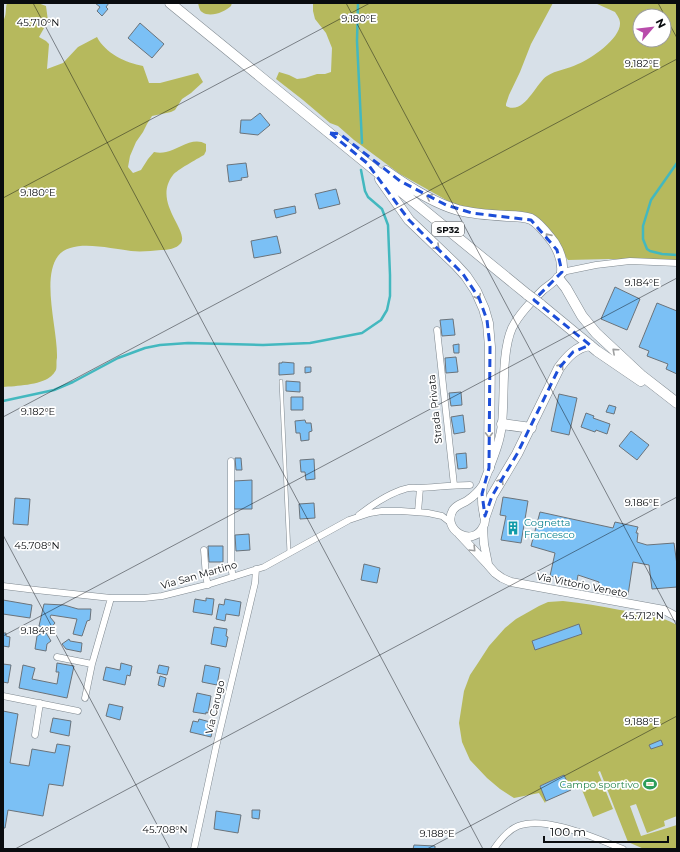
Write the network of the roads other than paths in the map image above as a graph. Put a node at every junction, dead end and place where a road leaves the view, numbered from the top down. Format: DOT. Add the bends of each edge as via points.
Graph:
graph roads {
  1 [pos="170,3"];
  2 [pos="330,133"];
  3 [pos="367,164"];
  4 [pos="677,263"];
  5 [pos="560,275"];
  6 [pos="437,330"];
  7 [pos="590,345"];
  8 [pos="281,381"];
  9 [pos="677,403"];
  10 [pos="677,406"];
  11 [pos="502,424"];
  12 [pos="531,428"];
  13 [pos="232,461"];
  14 [pos="489,468"];
  15 [pos="454,485"];
  16 [pos="470,485"];
  17 [pos="483,485"];
  18 [pos="420,488"];
  19 [pos="466,502"];
  20 [pos="455,508"];
  21 [pos="418,512"];
  22 [pos="484,513"];
  23 [pos="435,514"];
  24 [pos="354,518"];
  25 [pos="451,523"];
  26 [pos="483,528"];
  27 [pos="458,534"];
  28 [pos="204,550"];
  29 [pos="289,553"];
  30 [pos="488,565"];
  31 [pos="256,569"];
  32 [pos="233,577"];
  33 [pos="208,585"];
  34 [pos="3,586"];
  35 [pos="111,598"];
  36 [pos="677,617"];
  37 [pos="57,657"];
  38 [pos="92,664"];
  39 [pos="3,696"];
  40 [pos="84,698"];
  41 [pos="40,703"];
  42 [pos="78,711"];
  43 [pos="35,735"];
  44 [pos="194,849"];
  45 [pos="494,849"];
  46 [pos="623,849"];
  1 -- 2 [label="main road, SP32"];
  2 -- 3 [label="main road, SP32"];
  5 -- 2 [label="main road, one-way" via="562,267 555,245 534,221 522,217 457,210 400,181 340,134"];
  3 -- 7 [label="main road, SP32, bridge"];
  3 -- 14 [label="main road, one-way" via="409,220 466,276 484,309 490,343"];
  4 -- 5 [label="street" via="630,261 596,265"];
  9 -- 5 [label="main road, one-way" via="641,375 594,330 582,316"];
  5 -- 11 [label="street" via="528,307 510,332"];
  6 -- 15 [label="street, Strada Privata"];
  7 -- 10 [label="main road, SP32"];
  12 -- 7 [label="main road, one-way" via="562,364 573,352"];
  8 -- 29 [label="lane"];
  11 -- 12 [label="main road"];
  11 -- 14 [label="street" via="498,446"];
  22 -- 12 [label="main road, one-way"];
  13 -- 32 [label="street"];
  14 -- 17 [label="street"];
  15 -- 16 [label="street"];
  15 -- 18 [label="street"];
  17 -- 19 [label="street"];
  17 -- 22 [label="street"];
  18 -- 21 [label="street"];
  18 -- 24 [label="street" via="406,488 383,498"];
  19 -- 20 [label="street"];
  19 -- 22 [label="street" via="476,504"];
  20 -- 23 [label="street, Via San Martino"];
  20 -- 25 [label="street" via="451,514"];
  21 -- 23 [label="street, Via San Martino"];
  21 -- 24 [label="street, Via San Martino" via="370,513"];
  22 -- 26 [label="street"];
  23 -- 25 [label="street, Via San Martino"];
  24 -- 29 [label="street, Via San Martino"];
  25 -- 27 [label="street"];
  26 -- 27 [label="street" via="478,534 471,536"];
  26 -- 30 [label="street"];
  27 -- 30 [label="street, one-way"];
  28 -- 33 [label="street"];
  29 -- 31 [label="street, Via San Martino"];
  30 -- 36 [label="street, Via Vittorio Veneto" via="498,576 511,582 664,610"];
  31 -- 32 [label="street, Via San Martino"];
  31 -- 44 [label="street, Via Carugo"];
  32 -- 33 [label="street, Via San Martino"];
  33 -- 35 [label="street, Via San Martino" via="162,596"];
  34 -- 35 [label="street, Via San Martino"];
  35 -- 38 [label="street"];
  37 -- 38 [label="street"];
  38 -- 40 [label="street"];
  39 -- 41 [label="street"];
  41 -- 42 [label="street"];
  41 -- 43 [label="street"];
  45 -- 46 [label="street" via="517,826 535,823 572,830"];
}
